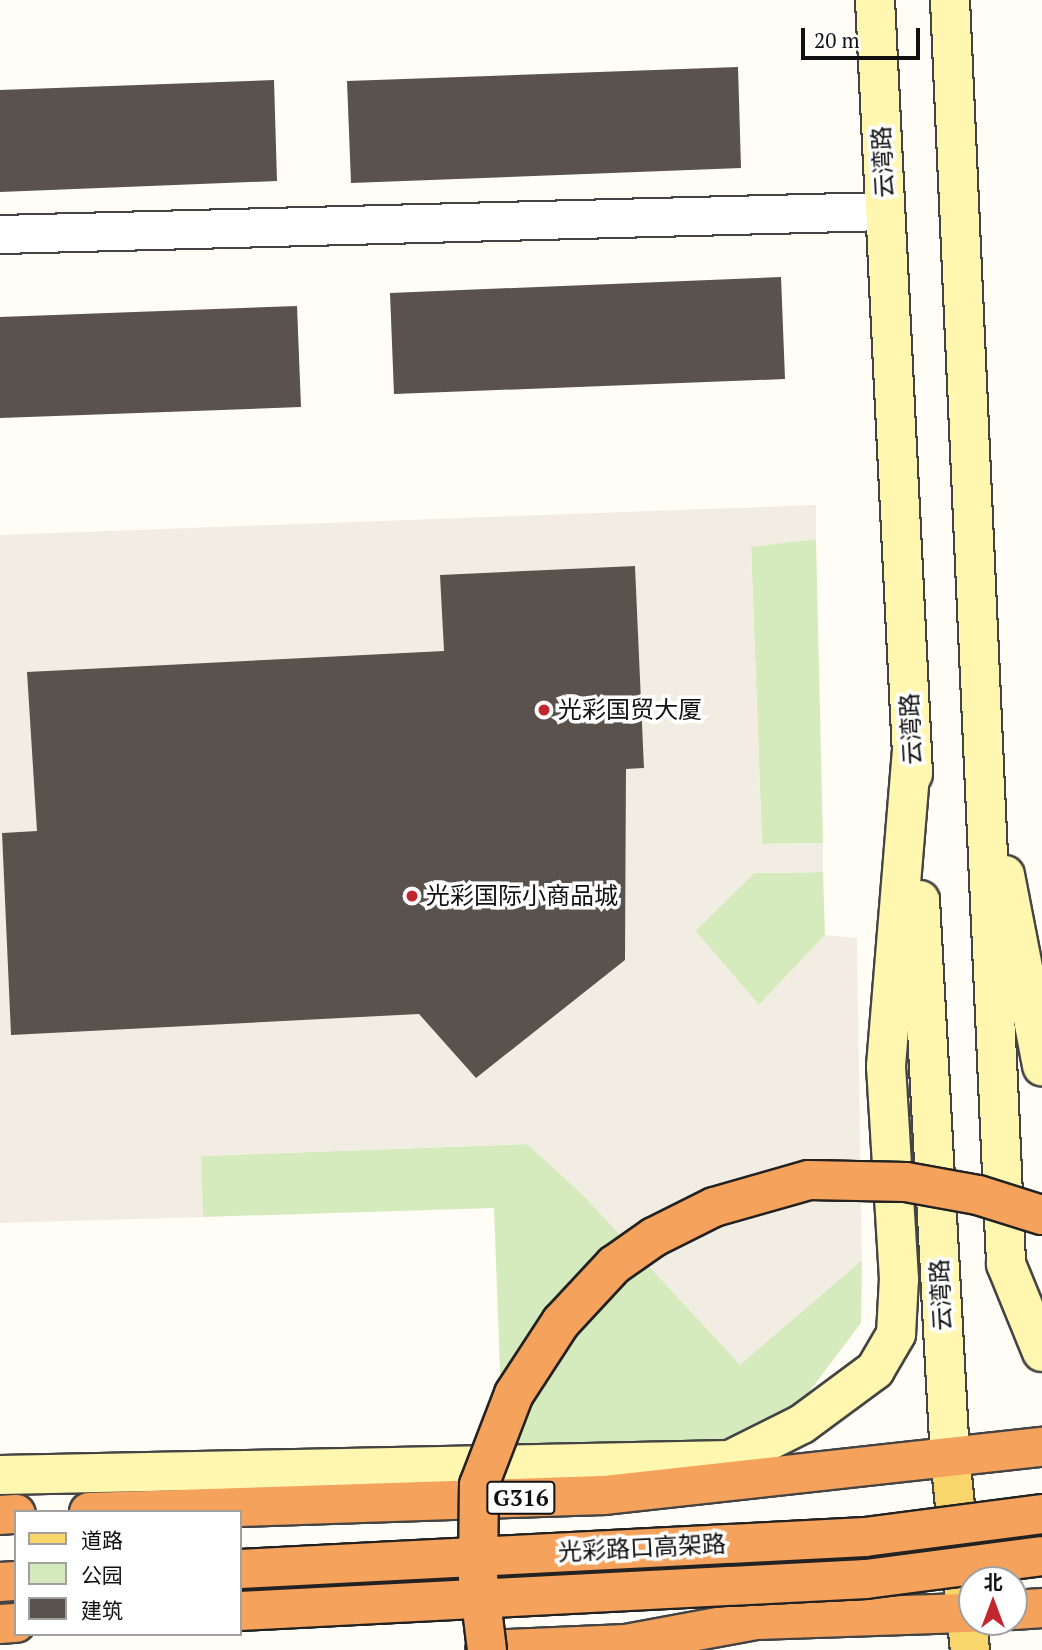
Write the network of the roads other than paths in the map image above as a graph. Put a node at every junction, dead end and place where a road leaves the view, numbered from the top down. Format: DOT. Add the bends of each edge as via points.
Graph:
graph roads {
  1 [pos="875,0"];
  2 [pos="950,0"];
  3 [pos="885,211"];
  4 [pos="0,234"];
  5 [pos="980,748"];
  6 [pos="912,749"];
  7 [pos="1042,1066"];
  8 [pos="1042,1216"];
  9 [pos="1042,1352"];
  10 [pos="1042,1447"];
  11 [pos="950,1457"];
  12 [pos="0,1475"];
  13 [pos="150,1510"];
  14 [pos="1042,1514"];
  15 [pos="1042,1556"];
  16 [pos="962,1566"];
  17 [pos="242,1569"];
  18 [pos="242,1611"];
  19 [pos="958,1626"];
  20 [pos="550,1649"];
  21 [pos="486,1650"];
  1 -- 3 [label="main road, 云湾路"];
  2 -- 5 [label="main road"];
  3 -- 4 [label="street"];
  3 -- 6 [label="main road, 云湾路"];
  5 -- 7 [label="main road"];
  5 -- 9 [label="main road" via="1006,1264"];
  6 -- 11 [label="main road, 云湾路"];
  6 -- 12 [label="main road" via="886,1066 899,1279 896,1334 875,1370 802,1424 730,1460"];
  8 -- 21 [label="highway, bridge" via="978,1195 906,1182 809,1180 714,1207 654,1237 614,1265 561,1322 514,1394 479,1485 478,1577"];
  10 -- 11 [label="highway, G316"];
  11 -- 13 [label="highway, G316" via="604,1495"];
  11 -- 16 [label="main road"];
  14 -- 17 [label="highway, 光彩路口高架路, bridge" via="865,1537"];
  15 -- 18 [label="highway, 光彩路口高架路, bridge" via="866,1578"];
  19 -- 20 [label="highway" via="756,1620 626,1644"];
  20 -- 21 [label="highway"];
}
